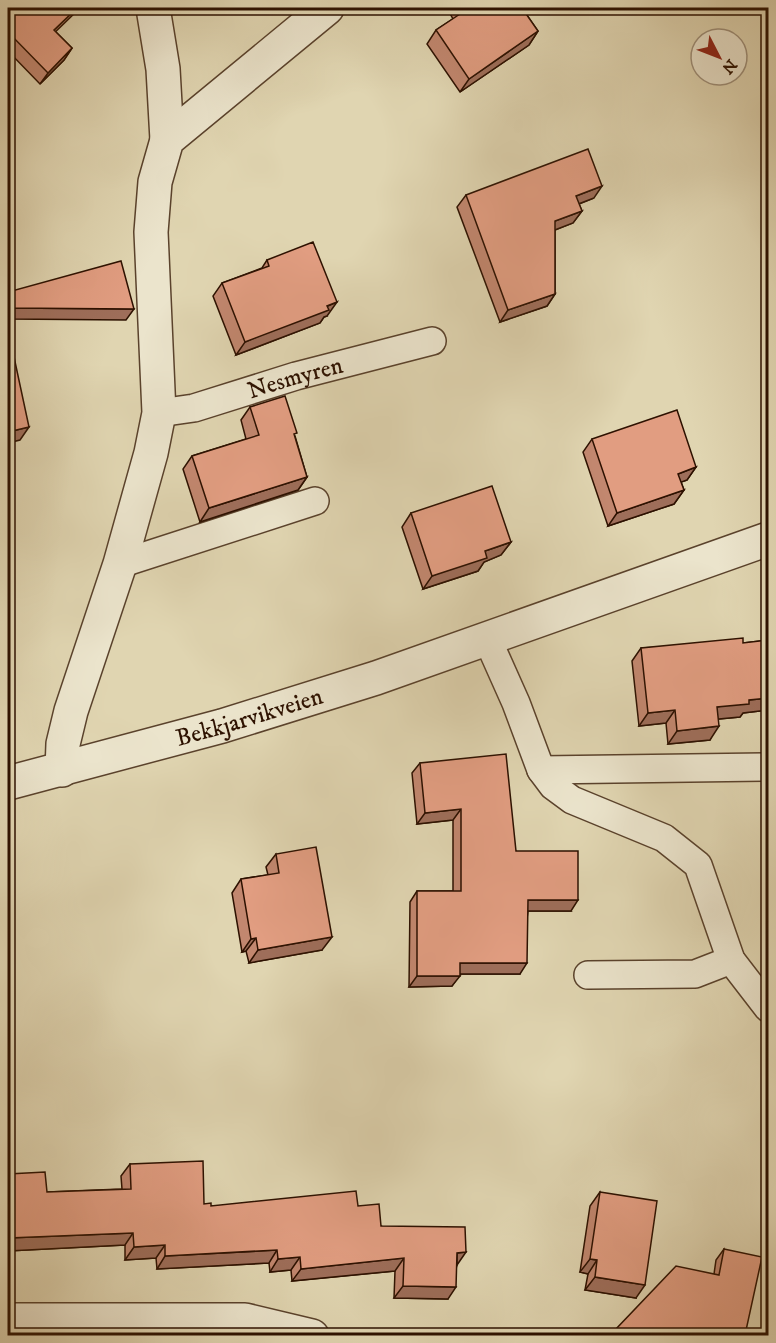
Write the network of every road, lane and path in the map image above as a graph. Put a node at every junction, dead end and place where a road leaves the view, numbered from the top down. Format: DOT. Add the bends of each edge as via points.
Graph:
graph roads {
  1 [pos="153,8"];
  2 [pos="327,8"];
  3 [pos="167,140"];
  4 [pos="432,341"];
  5 [pos="159,412"];
  6 [pos="315,501"];
  7 [pos="768,539"];
  8 [pos="120,564"];
  9 [pos="487,638"];
  10 [pos="768,767"];
  11 [pos="62,770"];
  12 [pos="541,770"];
  13 [pos="8,783"];
  14 [pos="731,960"];
  15 [pos="588,975"];
  16 [pos="768,1008"];
  17 [pos="8,1320"];
  18 [pos="312,1335"];
  1 -- 3 [label="street" via="163,69"];
  2 -- 3 [label="street"];
  3 -- 5 [label="street" via="155,182 151,232"];
  4 -- 5 [label="lane, Nesmyren" via="296,376 194,408"];
  5 -- 8 [label="street"];
  6 -- 8 [label="lane"];
  7 -- 9 [label="street, Bekkjarvikveien"];
  8 -- 11 [label="street" via="71,711"];
  9 -- 11 [label="street, Bekkjarvikveien" via="244,719"];
  9 -- 12 [label="lane"];
  10 -- 12 [label="lane"];
  11 -- 13 [label="street, Bekkjarvikveien"];
  12 -- 14 [label="lane" via="553,786 573,800 664,838 698,865"];
  14 -- 15 [label="lane" via="695,974"];
  14 -- 16 [label="lane"];
  17 -- 18 [label="street" via="245,1320"];
}
